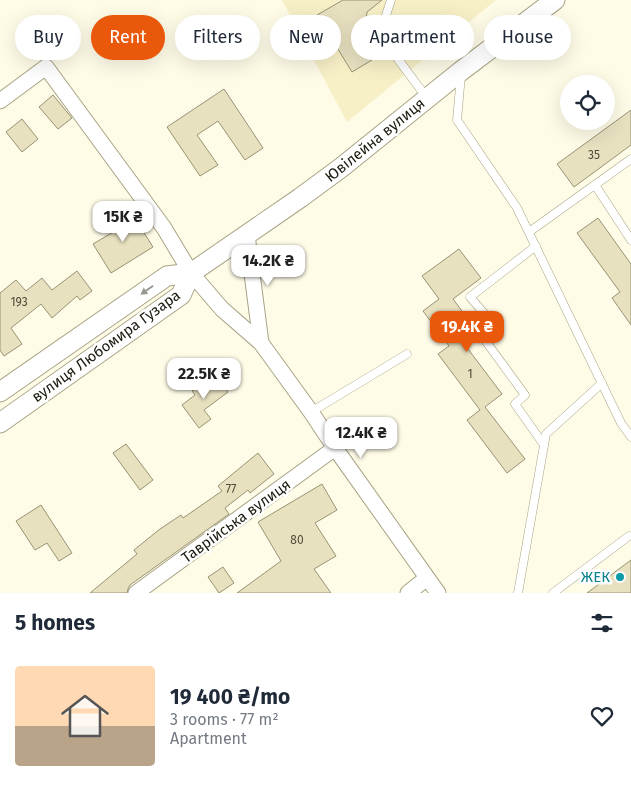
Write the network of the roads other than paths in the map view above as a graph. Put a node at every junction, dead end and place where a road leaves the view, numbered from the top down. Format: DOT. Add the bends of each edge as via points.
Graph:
graph roads {
  1 [pos="391,0"];
  2 [pos="555,0"];
  3 [pos="461,70"];
  4 [pos="427,98"];
  5 [pos="0,101"];
  6 [pos="631,159"];
  7 [pos="594,185"];
  8 [pos="529,232"];
  9 [pos="246,235"];
  10 [pos="631,240"];
  11 [pos="536,246"];
  12 [pos="191,273"];
  13 [pos="260,343"];
  14 [pos="407,354"];
  15 [pos="602,383"];
  16 [pos="0,392"];
  17 [pos="311,412"];
  18 [pos="0,423"];
  19 [pos="631,437"];
  20 [pos="544,445"];
  21 [pos="335,448"];
  22 [pos="629,536"];
  23 [pos="427,578"];
  24 [pos="136,593"];
  25 [pos="408,593"];
  26 [pos="438,593"];
  27 [pos="518,593"];
  28 [pos="553,593"];
  1 -- 4 [label="lane" via="383,24 389,47"];
  2 -- 3 [label="street, Ювілейна вулиця"];
  3 -- 4 [label="street, Ювілейна вулиця"];
  3 -- 8 [label="lane" via="457,120 517,208"];
  4 -- 9 [label="street, Ювілейна вулиця" via="342,167"];
  5 -- 12 [label="street" via="46,67 164,228"];
  6 -- 7 [label="lane"];
  7 -- 8 [label="lane"];
  7 -- 10 [label="lane"];
  8 -- 11 [label="lane"];
  9 -- 12 [label="street, Ювілейна вулиця"];
  9 -- 13 [label="street"];
  11 -- 15 [label="lane"];
  11 -- 20 [label="lane" via="470,297 495,326 482,336 525,395 515,404"];
  12 -- 13 [label="street"];
  12 -- 16 [label="street, вулиця Любомира Гузара, one-way" via="167,276"];
  12 -- 18 [label="street, вулиця Любомира Гузара" via="182,295"];
  13 -- 17 [label="street"];
  14 -- 17 [label="lane"];
  15 -- 19 [label="lane" via="620,422"];
  15 -- 20 [label="lane" via="546,434"];
  17 -- 21 [label="street"];
  20 -- 27 [label="lane"];
  21 -- 23 [label="street"];
  21 -- 24 [label="street, Таврійська вулиця"];
  22 -- 28 [label="lane"];
  23 -- 25 [label="street"];
  23 -- 26 [label="street"];
}
